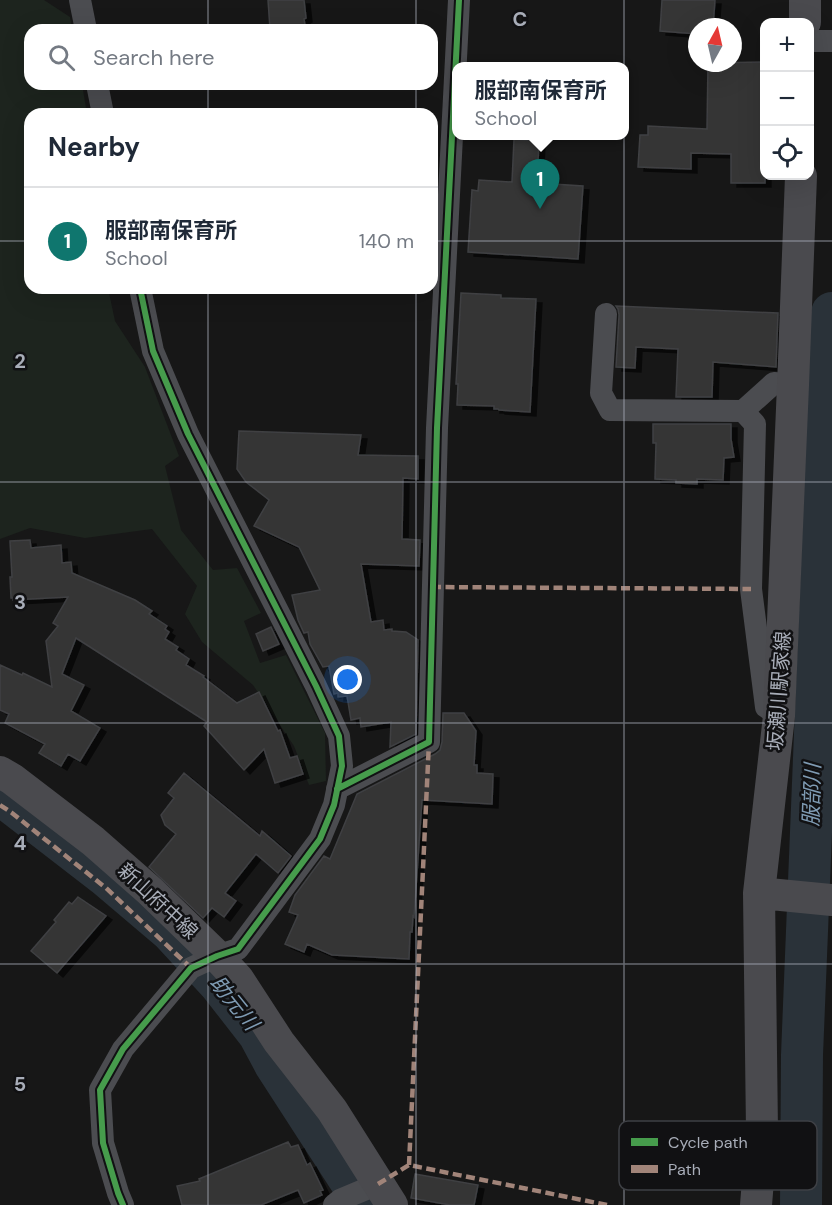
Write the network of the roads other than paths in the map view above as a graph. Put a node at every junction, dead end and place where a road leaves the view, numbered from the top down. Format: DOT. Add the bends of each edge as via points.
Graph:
graph roads {
  1 [pos="80,0"];
  2 [pos="459,0"];
  3 [pos="805,0"];
  4 [pos="85,24"];
  5 [pos="817,36"];
  6 [pos="456,62"];
  7 [pos="98,90"];
  8 [pos="103,108"];
  9 [pos="452,136"];
  10 [pos="801,180"];
  11 [pos="141,294"];
  12 [pos="606,314"];
  13 [pos="794,384"];
  14 [pos="743,411"];
  15 [pos="779,716"];
  16 [pos="0,772"];
  17 [pos="337,789"];
  18 [pos="775,895"];
  19 [pos="832,900"];
  20 [pos="204,962"];
  21 [pos="763,1121"];
  22 [pos="757,1190"];
  23 [pos="385,1195"];
  24 [pos="337,1203"];
  25 [pos="123,1205"];
  26 [pos="756,1205"];
  1 -- 4 [label="street"];
  2 -- 6 [label="street"];
  3 -- 5 [label="main road"];
  7 -- 8 [label="street"];
  9 -- 17 [label="street" via="437,428 429,742"];
  10 -- 13 [label="main road, 坂瀬川駅家線"];
  11 -- 17 [label="street" via="153,351 189,434 339,736 342,766"];
  12 -- 14 [label="street" via="601,393 610,410"];
  13 -- 14 [label="street" via="774,383"];
  13 -- 15 [label="main road, 坂瀬川駅家線"];
  14 -- 15 [label="street" via="755,424 751,589 766,707"];
  15 -- 18 [label="main road, 坂瀬川駅家線"];
  16 -- 20 [label="main road, 新山府中線" via="93,841 150,891"];
  17 -- 20 [label="street" via="320,839 238,949"];
  18 -- 19 [label="main road"];
  18 -- 21 [label="main road, 坂瀬川駅家線"];
  20 -- 23 [label="main road, 新山府中線" via="238,979 279,1042 332,1110"];
  20 -- 25 [label="street" via="123,1049 100,1090 103,1143"];
  22 -- 26 [label="main road, 坂瀬川駅家線"];
  23 -- 24 [label="street"];
}
